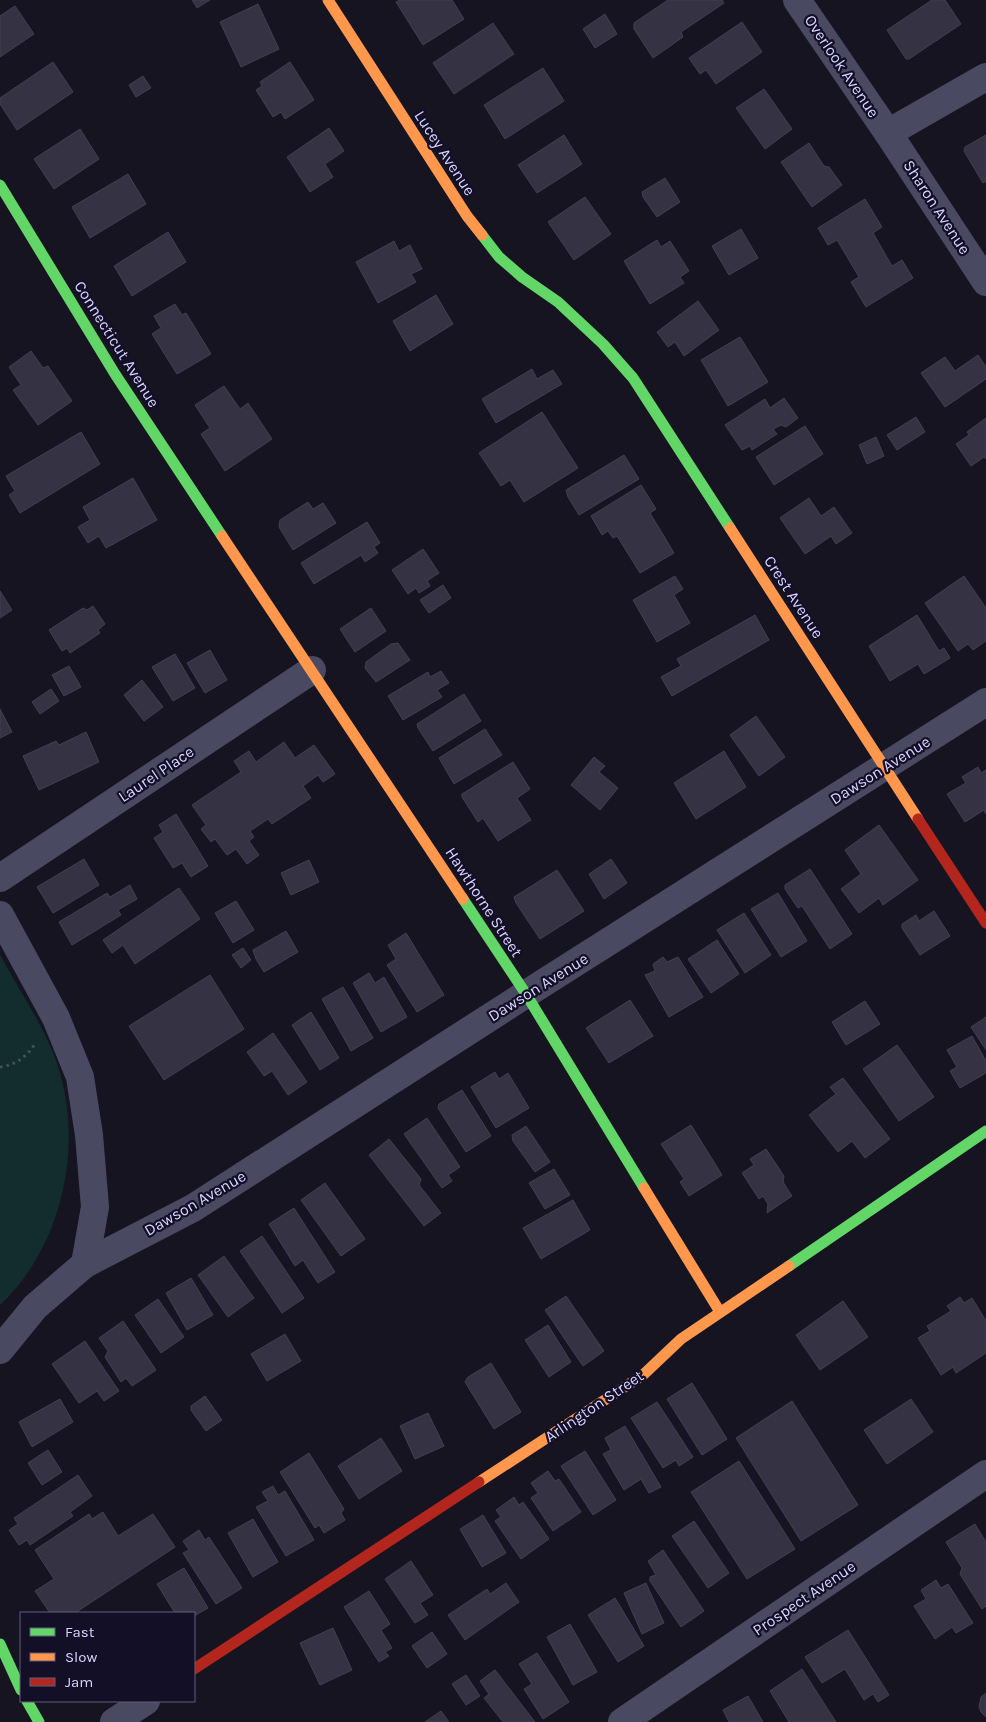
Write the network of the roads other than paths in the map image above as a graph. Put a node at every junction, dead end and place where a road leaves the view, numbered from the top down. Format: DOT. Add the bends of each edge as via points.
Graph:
graph roads {
  1 [pos="328,0"];
  2 [pos="797,0"];
  3 [pos="986,77"];
  4 [pos="888,133"];
  5 [pos="0,185"];
  6 [pos="986,282"];
  7 [pos="558,302"];
  8 [pos="210,517"];
  9 [pos="312,670"];
  10 [pos="986,702"];
  11 [pos="885,767"];
  12 [pos="0,878"];
  13 [pos="0,915"];
  14 [pos="986,923"];
  15 [pos="526,994"];
  16 [pos="986,1131"];
  17 [pos="85,1264"];
  18 [pos="720,1312"];
  19 [pos="0,1350"];
  20 [pos="986,1474"];
  21 [pos="0,1644"];
  22 [pos="195,1668"];
  23 [pos="20,1688"];
  24 [pos="28,1702"];
  25 [pos="144,1702"];
  26 [pos="39,1722"];
  27 [pos="114,1722"];
  28 [pos="622,1722"];
  1 -- 7 [label="street, Lucey Avenue" via="466,216 499,257"];
  2 -- 4 [label="street, Overlook Avenue"];
  3 -- 4 [label="street"];
  4 -- 6 [label="street, Sharon Avenue"];
  5 -- 8 [label="street, Connecticut Avenue" via="115,374"];
  7 -- 11 [label="street, Crest Avenue" via="603,344 633,378"];
  8 -- 9 [label="street, Hawthorne Street"];
  9 -- 12 [label="street, Laurel Place"];
  9 -- 15 [label="street, Hawthorne Street"];
  10 -- 11 [label="street, Dawson Avenue"];
  11 -- 14 [label="street, Crest Avenue"];
  11 -- 15 [label="street, Dawson Avenue"];
  13 -- 17 [label="street" via="56,1018 80,1076 95,1207"];
  15 -- 17 [label="street, Dawson Avenue" via="193,1208"];
  15 -- 18 [label="street, Hawthorne Street"];
  16 -- 18 [label="street, Arlington Street"];
  17 -- 19 [label="street, Dawson Avenue" via="35,1307"];
  18 -- 22 [label="street, Arlington Street" via="681,1339 643,1375"];
  20 -- 28 [label="street, Prospect Avenue"];
  21 -- 23 [label="street"];
  24 -- 26 [label="street"];
  25 -- 27 [label="street"];
}
